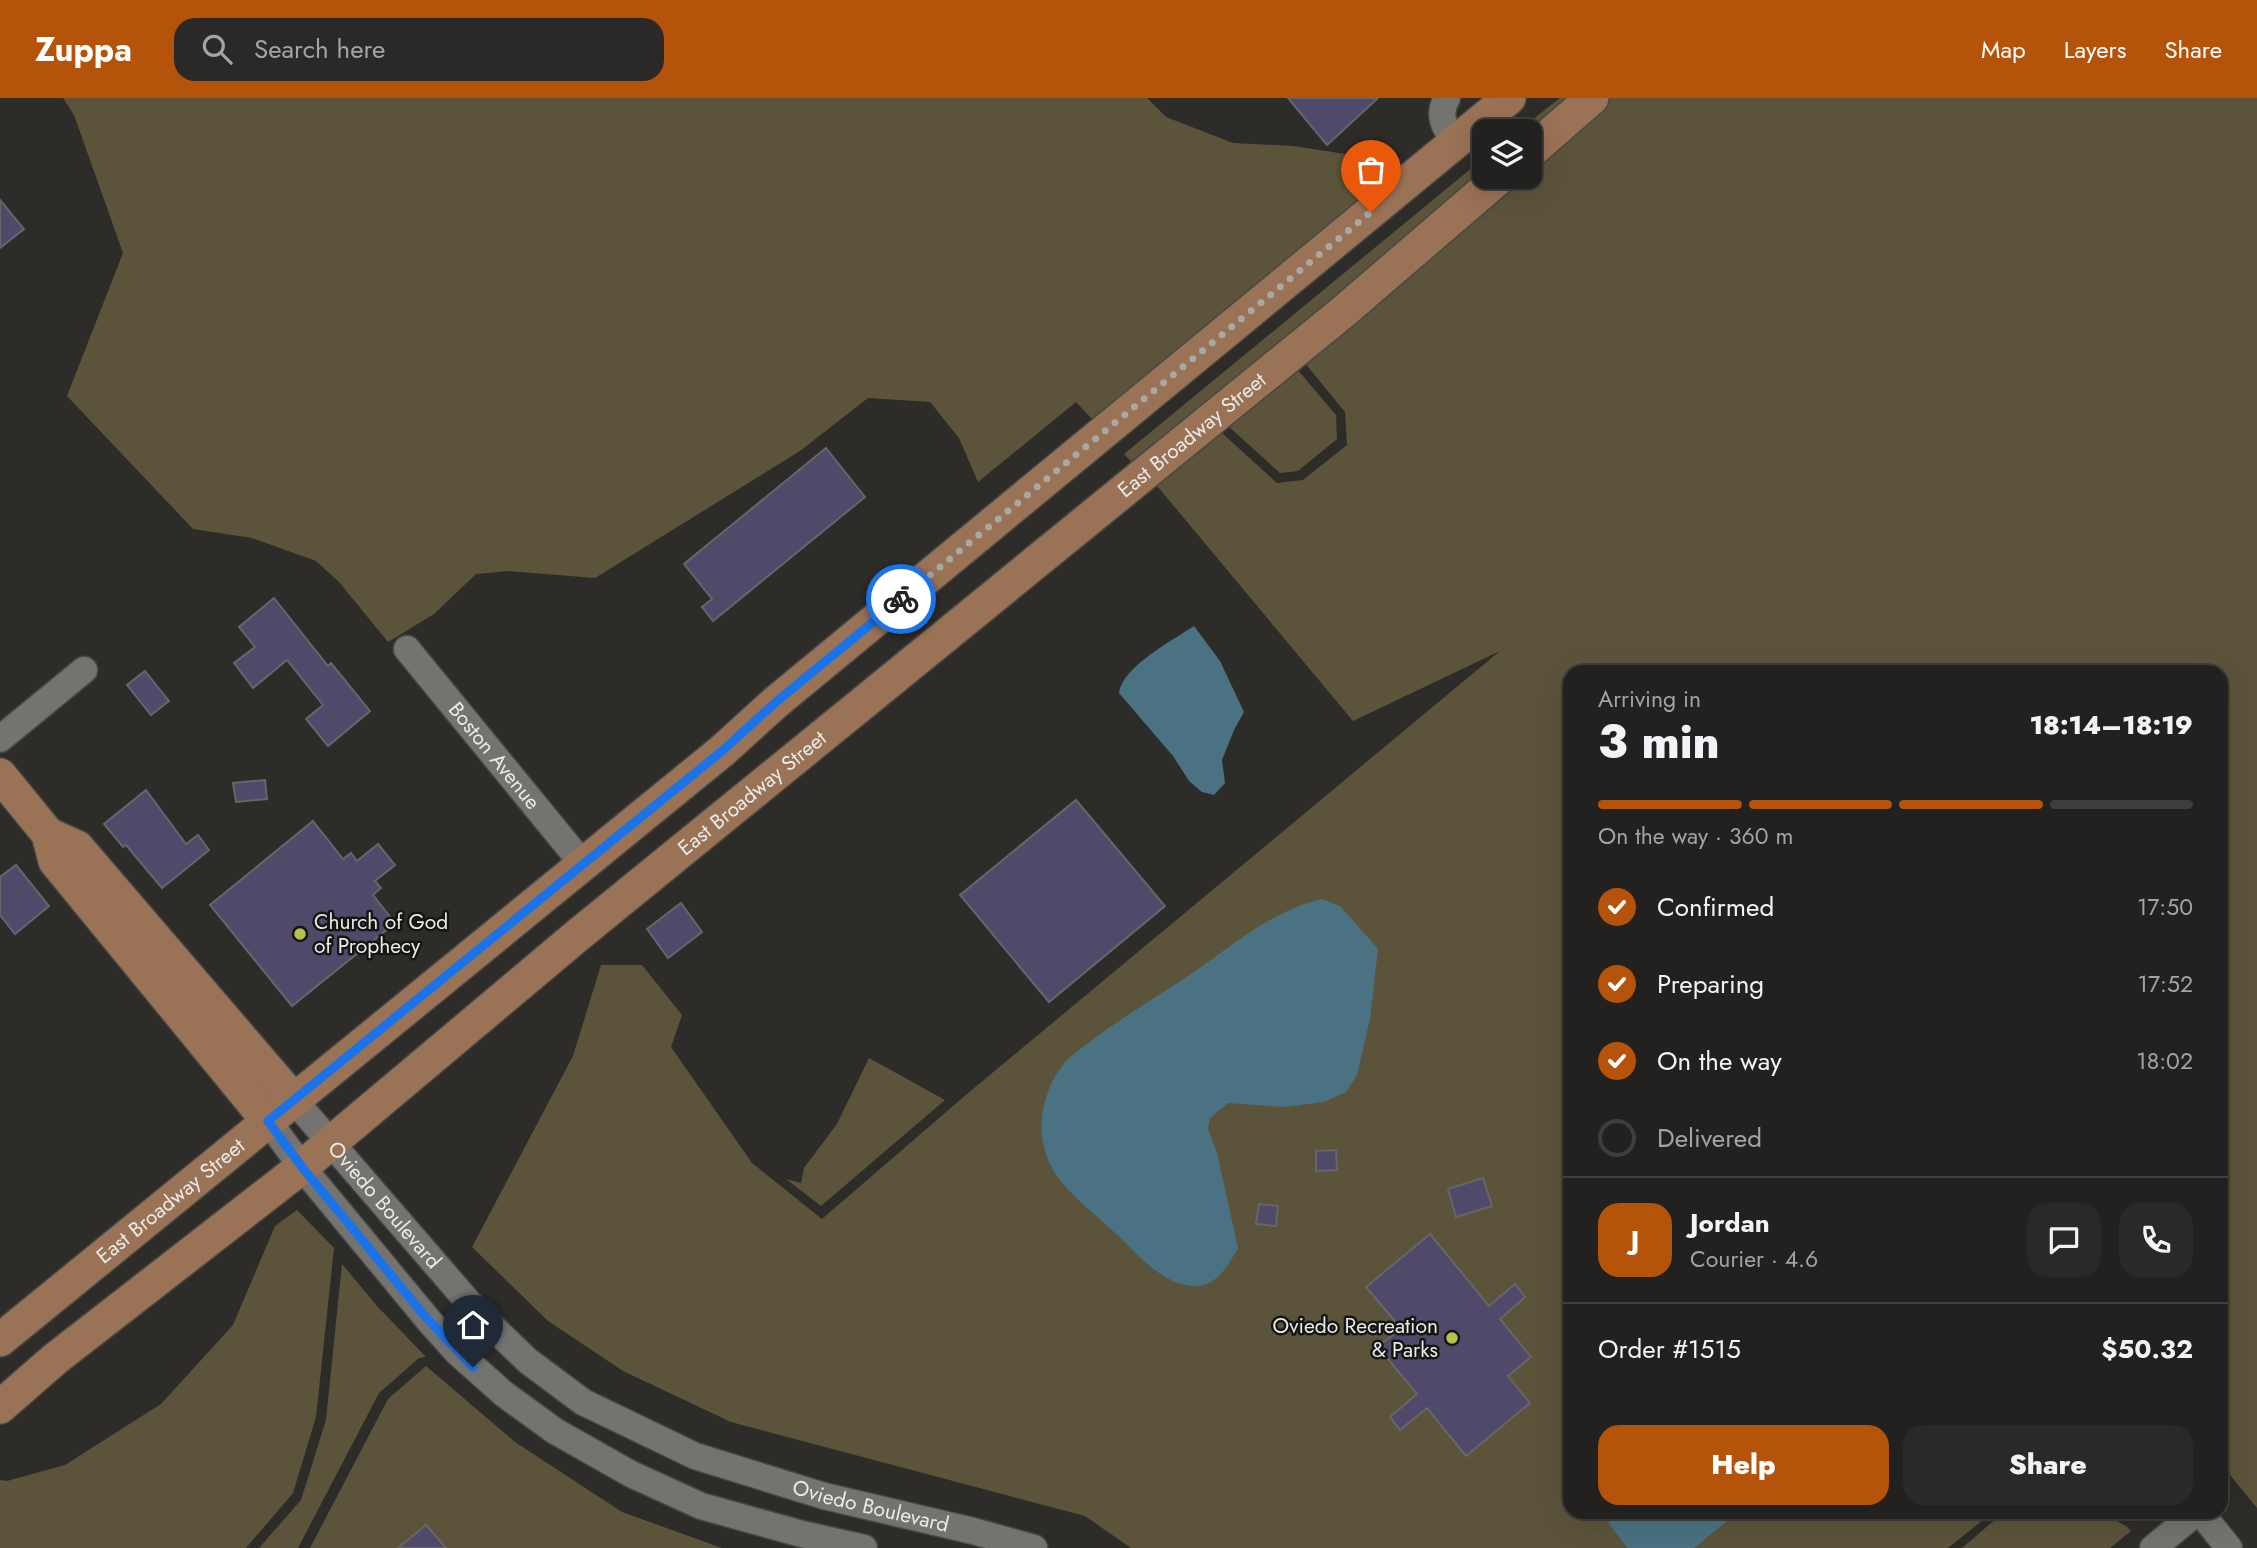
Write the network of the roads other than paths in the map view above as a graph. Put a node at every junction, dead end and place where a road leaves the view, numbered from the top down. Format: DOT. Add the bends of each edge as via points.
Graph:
graph roads {
  1 [pos="1447,98"];
  2 [pos="1509,98"];
  3 [pos="1592,98"];
  4 [pos="1456,142"];
  5 [pos="1542,142"];
  6 [pos="1486,189"];
  7 [pos="407,649"];
  8 [pos="84,670"];
  9 [pos="0,739"];
  10 [pos="0,775"];
  11 [pos="48,834"];
  12 [pos="582,863"];
  13 [pos="425,1062"];
  14 [pos="293,1099"];
  15 [pos="268,1121"];
  16 [pos="330,1144"];
  17 [pos="302,1167"];
  18 [pos="0,1340"];
  19 [pos="0,1407"];
  20 [pos="2189,1519"];
  21 [pos="2204,1519"];
  22 [pos="864,1548"];
  23 [pos="1034,1548"];
  24 [pos="2153,1548"];
  25 [pos="2229,1548"];
  1 -- 4 [label="street" via="1441,118"];
  2 -- 4 [label="main road, East Broadway Street"];
  3 -- 5 [label="main road"];
  4 -- 12 [label="main road, East Broadway Street"];
  6 -- 13 [label="main road, East Broadway Street" via="1343,312"];
  7 -- 12 [label="street, Boston Avenue"];
  8 -- 9 [label="street"];
  10 -- 11 [label="main road, Oviedo Boulevard"];
  11 -- 14 [label="main road, Oviedo Boulevard" via="77,847"];
  11 -- 15 [label="main road, Oviedo Boulevard" via="55,861"];
  12 -- 13 [label="main road" via="585,902 578,916 440,1030"];
  12 -- 14 [label="main road, East Broadway Street"];
  13 -- 16 [label="main road, East Broadway Street"];
  14 -- 15 [label="main road, East Broadway Street"];
  14 -- 16 [label="street, Oviedo Boulevard"];
  15 -- 17 [label="street, Oviedo Boulevard"];
  15 -- 18 [label="main road, East Broadway Street"];
  16 -- 17 [label="main road, East Broadway Street"];
  16 -- 23 [label="street, Oviedo Boulevard" via="477,1312 528,1361 583,1402 695,1456 824,1496"];
  17 -- 19 [label="main road, East Broadway Street"];
  17 -- 22 [label="street, Oviedo Boulevard" via="458,1353 503,1394 555,1431 631,1474 701,1506"];
  20 -- 24 [label="street"];
  21 -- 25 [label="street"];
}
